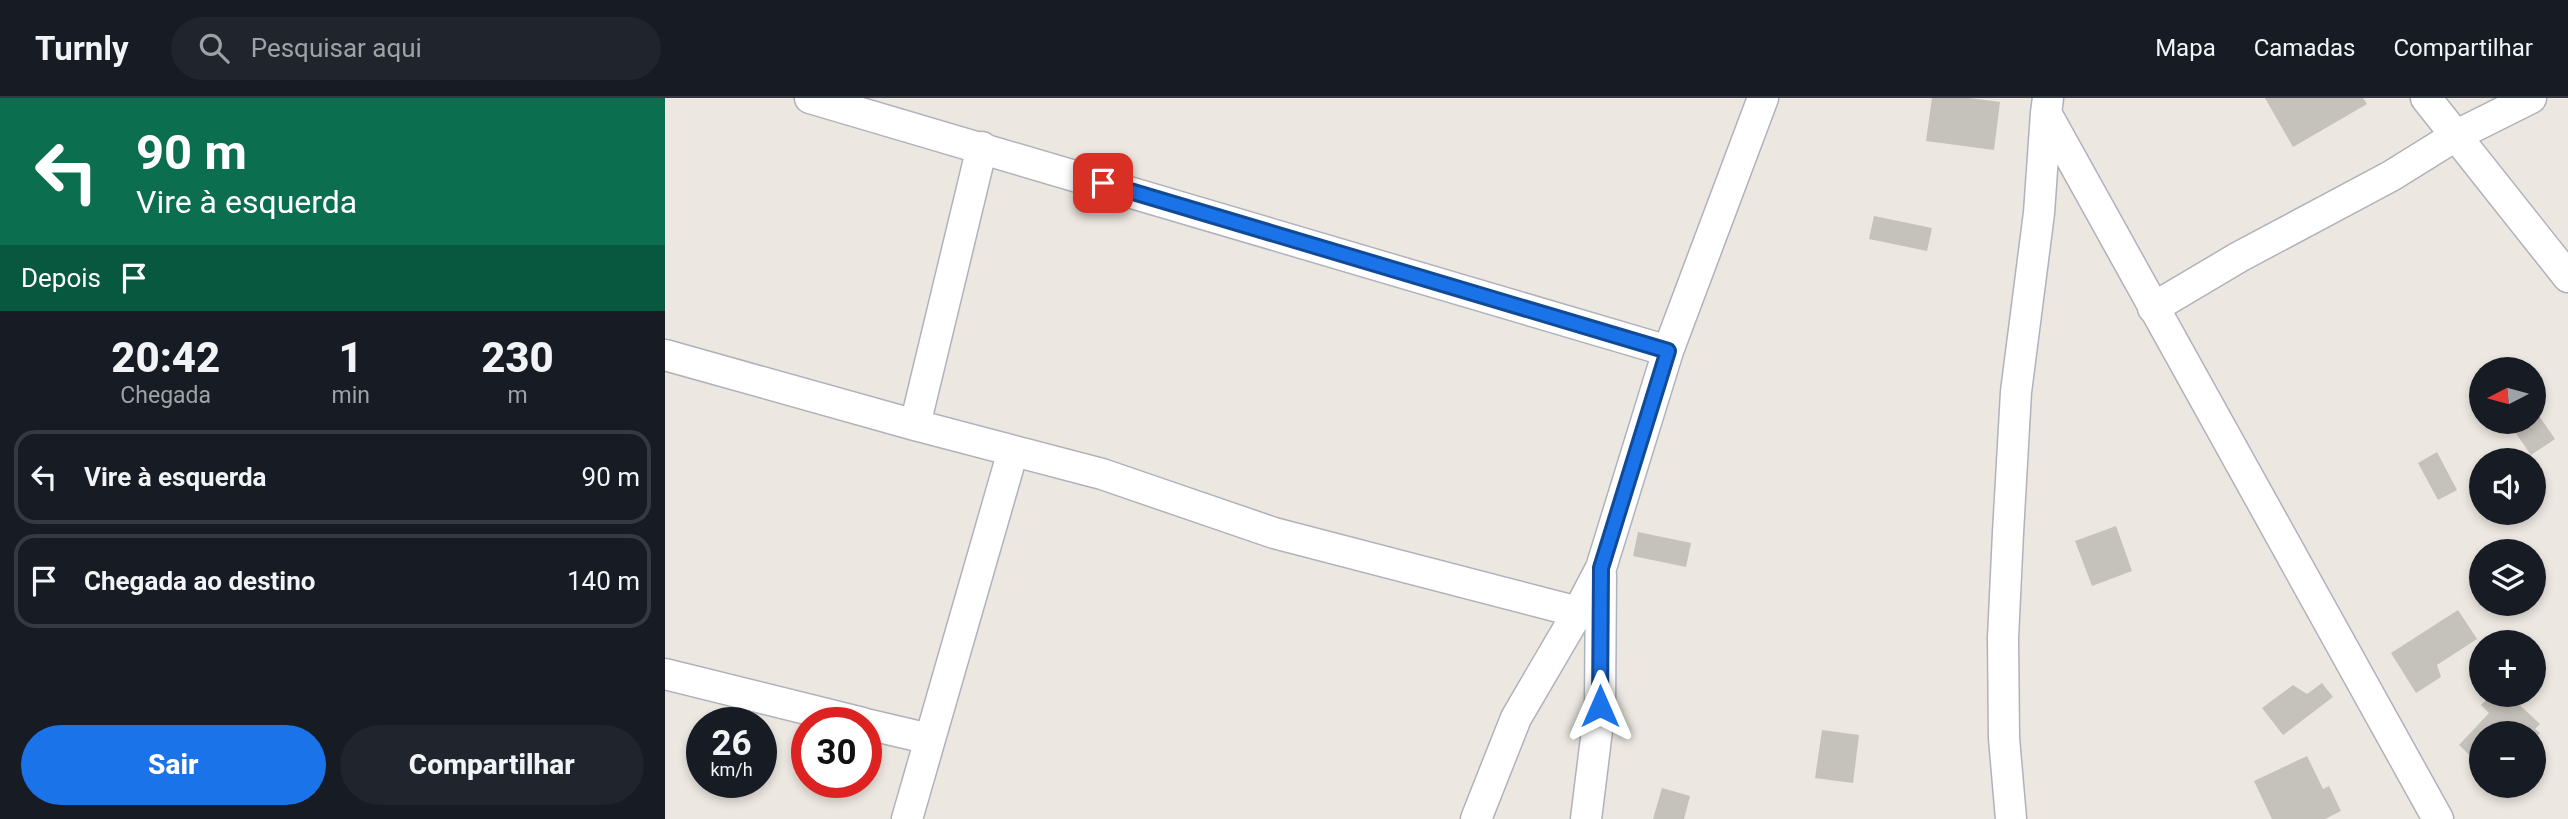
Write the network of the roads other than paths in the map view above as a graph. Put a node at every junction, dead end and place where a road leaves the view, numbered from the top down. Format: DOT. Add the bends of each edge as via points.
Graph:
graph roads {
  1 [pos="810,98"];
  2 [pos="1763,98"];
  3 [pos="2426,98"];
  4 [pos="2531,98"];
  5 [pos="2047,106"];
  6 [pos="2457,135"];
  7 [pos="982,148"];
  8 [pos="2568,277"];
  9 [pos="2153,308"];
  10 [pos="1668,351"];
  11 [pos="665,355"];
  12 [pos="915,425"];
  13 [pos="1013,451"];
  14 [pos="1601,568"];
  15 [pos="1578,612"];
  16 [pos="665,674"];
  17 [pos="800,707"];
  18 [pos="882,727"];
  19 [pos="930,739"];
  20 [pos="907,819"];
  21 [pos="1476,819"];
  22 [pos="1586,819"];
  23 [pos="2011,819"];
  24 [pos="2438,819"];
  1 -- 7 [label="street"];
  2 -- 10 [label="street"];
  3 -- 6 [label="street"];
  4 -- 6 [label="street"];
  5 -- 9 [label="street"];
  5 -- 23 [label="street" via="2039,213 2016,393 2008,533 2004,738"];
  6 -- 8 [label="street"];
  6 -- 9 [label="street"];
  7 -- 10 [label="street"];
  7 -- 12 [label="street"];
  9 -- 24 [label="street"];
  10 -- 14 [label="street"];
  11 -- 12 [label="street"];
  12 -- 13 [label="street"];
  13 -- 15 [label="street" via="1102,474 1274,533"];
  13 -- 19 [label="street"];
  14 -- 15 [label="street"];
  14 -- 22 [label="street" via="1600,706"];
  15 -- 21 [label="street" via="1516,718"];
  16 -- 17 [label="street"];
  18 -- 19 [label="street"];
  19 -- 20 [label="street"];
}
